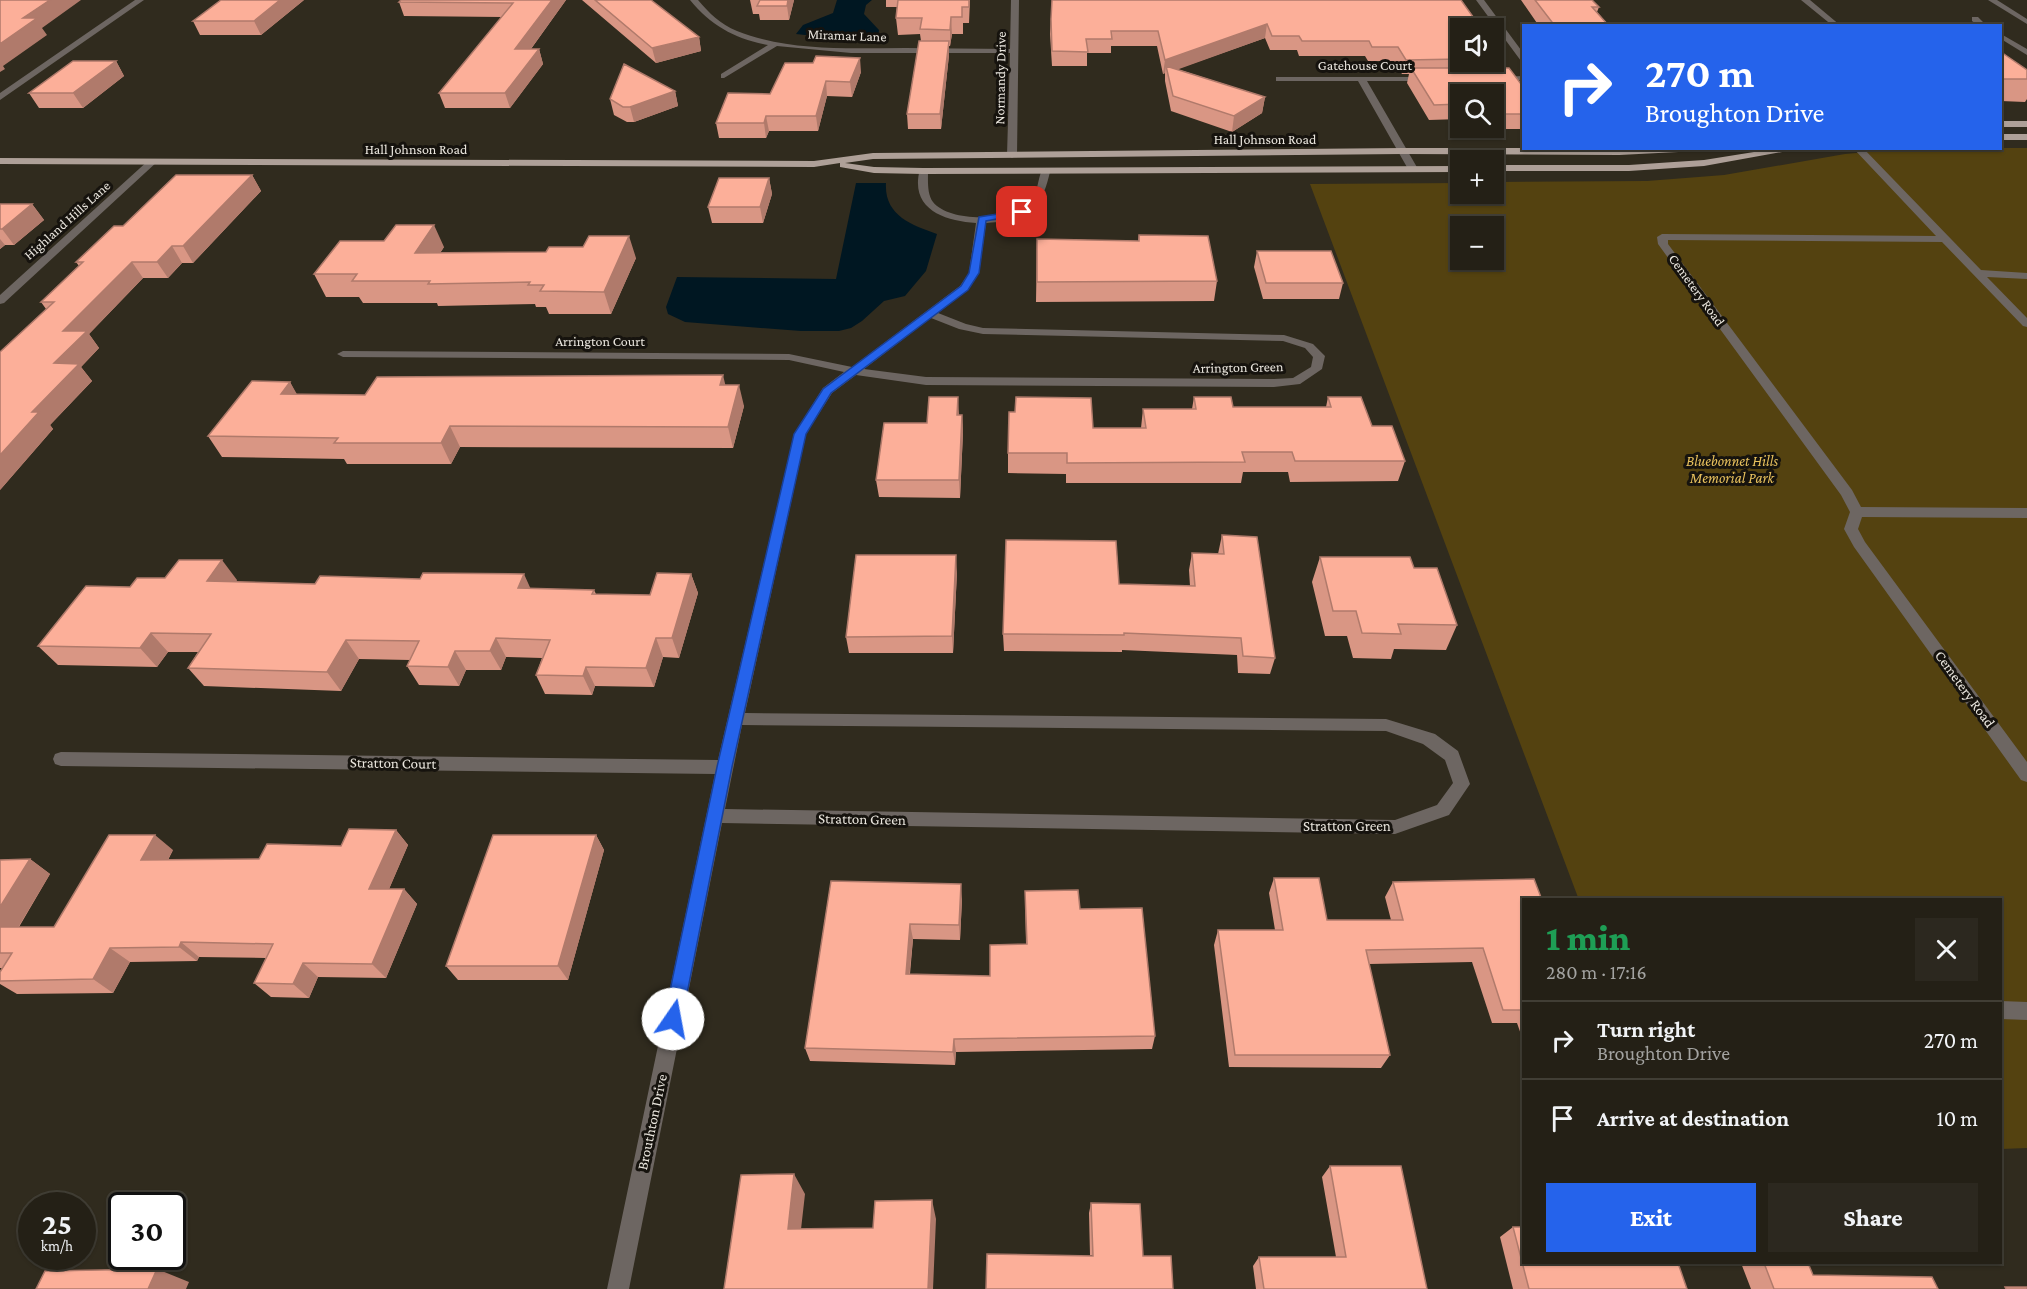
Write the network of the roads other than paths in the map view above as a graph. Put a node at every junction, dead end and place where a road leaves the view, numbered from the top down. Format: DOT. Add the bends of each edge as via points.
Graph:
graph roads {
  1 [pos="140,0"];
  2 [pos="694,0"];
  3 [pos="1015,0"];
  4 [pos="1480,0"];
  5 [pos="1805,0"];
  6 [pos="1992,0"];
  7 [pos="1975,19"];
  8 [pos="2027,22"];
  9 [pos="1835,24"];
  10 [pos="1981,24"];
  11 [pos="2002,37"];
  12 [pos="775,44"];
  13 [pos="1013,51"];
  14 [pos="2027,53"];
  15 [pos="1522,56"];
  16 [pos="724,76"];
  17 [pos="1522,78"];
  18 [pos="1279,79"];
  19 [pos="1361,79"];
  20 [pos="1443,79"];
  21 [pos="1485,79"];
  22 [pos="0,97"];
  23 [pos="2002,124"];
  24 [pos="2027,124"];
  25 [pos="2002,137"];
  26 [pos="2027,137"];
  27 [pos="1658,150"];
  28 [pos="1787,150"];
  29 [pos="1859,150"];
  30 [pos="1403,151"];
  31 [pos="1012,155"];
  32 [pos="0,161"];
  33 [pos="153,161"];
  34 [pos="832,163"];
  35 [pos="1504,168"];
  36 [pos="1413,169"];
  37 [pos="1450,169"];
  38 [pos="923,171"];
  39 [pos="1045,171"];
  40 [pos="982,219"];
  41 [pos="1944,239"];
  42 [pos="1978,273"];
  43 [pos="2027,276"];
  44 [pos="4,292"];
  45 [pos="0,301"];
  46 [pos="930,314"];
  47 [pos="2027,324"];
  48 [pos="343,354"];
  49 [pos="855,371"];
  50 [pos="1857,512"];
  51 [pos="2027,513"];
  52 [pos="735,719"];
  53 [pos="61,759"];
  54 [pos="725,767"];
  55 [pos="2027,775"];
  56 [pos="715,816"];
  57 [pos="2002,1010"];
  58 [pos="2027,1011"];
  59 [pos="618,1289"];
  1 -- 22 [label="street"];
  2 -- 12 [label="street, Miramar Lane" via="699,10 725,28"];
  3 -- 13 [label="street, Normandy Drive"];
  4 -- 15 [label="street"];
  5 -- 9 [label="street"];
  6 -- 8 [label="street"];
  7 -- 10 [label="street"];
  11 -- 14 [label="street"];
  12 -- 13 [label="street, Miramar Lane" via="844,50"];
  12 -- 16 [label="street"];
  13 -- 31 [label="street, Normandy Drive"];
  17 -- 21 [label="street"];
  18 -- 19 [label="street, Gatehouse Court"];
  19 -- 20 [label="street, Gatehouse Court"];
  19 -- 30 [label="street"];
  23 -- 24 [label="main road"];
  25 -- 26 [label="main road"];
  27 -- 30 [label="main road, Hall Johnson Road"];
  28 -- 35 [label="main road" via="1704,163 1629,168"];
  29 -- 41 [label="street"];
  30 -- 31 [label="main road, Hall Johnson Road"];
  30 -- 36 [label="street"];
  31 -- 34 [label="main road, Hall Johnson Road" via="873,156"];
  32 -- 33 [label="main road, Hall Johnson Road"];
  33 -- 34 [label="main road, Hall Johnson Road"];
  33 -- 44 [label="street, Highland Hills Lane"];
  34 -- 38 [label="main road, Hall Johnson Road" via="874,170"];
  36 -- 37 [label="main road, Hall Johnson Road"];
  36 -- 39 [label="main road, Hall Johnson Road"];
  38 -- 39 [label="main road, Hall Johnson Road"];
  38 -- 40 [label="street" via="924,197 932,208 947,216"];
  39 -- 40 [label="street" via="1032,207 1011,216"];
  40 -- 46 [label="street, Brouthton Drive" via="974,273 964,288"];
  41 -- 42 [label="street"];
  41 -- 50 [label="street, Cemetery Road" via="1662,237 1663,244"];
  42 -- 43 [label="street"];
  42 -- 47 [label="street"];
  44 -- 45 [label="street, Highland Hills Lane"];
  46 -- 49 [label="street, Brouthton Drive"];
  46 -- 49 [label="street, Arrington Green" via="982,331 1284,338 1309,346 1318,356 1316,369 1296,381 1274,383 927,381"];
  48 -- 49 [label="street, Arrington Court" via="789,357"];
  49 -- 52 [label="street, Brouthton Drive" via="827,391 800,434"];
  50 -- 51 [label="street"];
  50 -- 55 [label="street, Cemetery Road" via="1851,529 1859,544"];
  52 -- 54 [label="street, Brouthton Drive"];
  52 -- 56 [label="street, Stratton Green" via="1386,725 1429,739 1452,756 1462,784 1443,810 1395,827"];
  53 -- 54 [label="street, Stratton Court"];
  54 -- 56 [label="street, Brouthton Drive"];
  56 -- 59 [label="street, Brouthton Drive"];
  57 -- 58 [label="street"];
}
